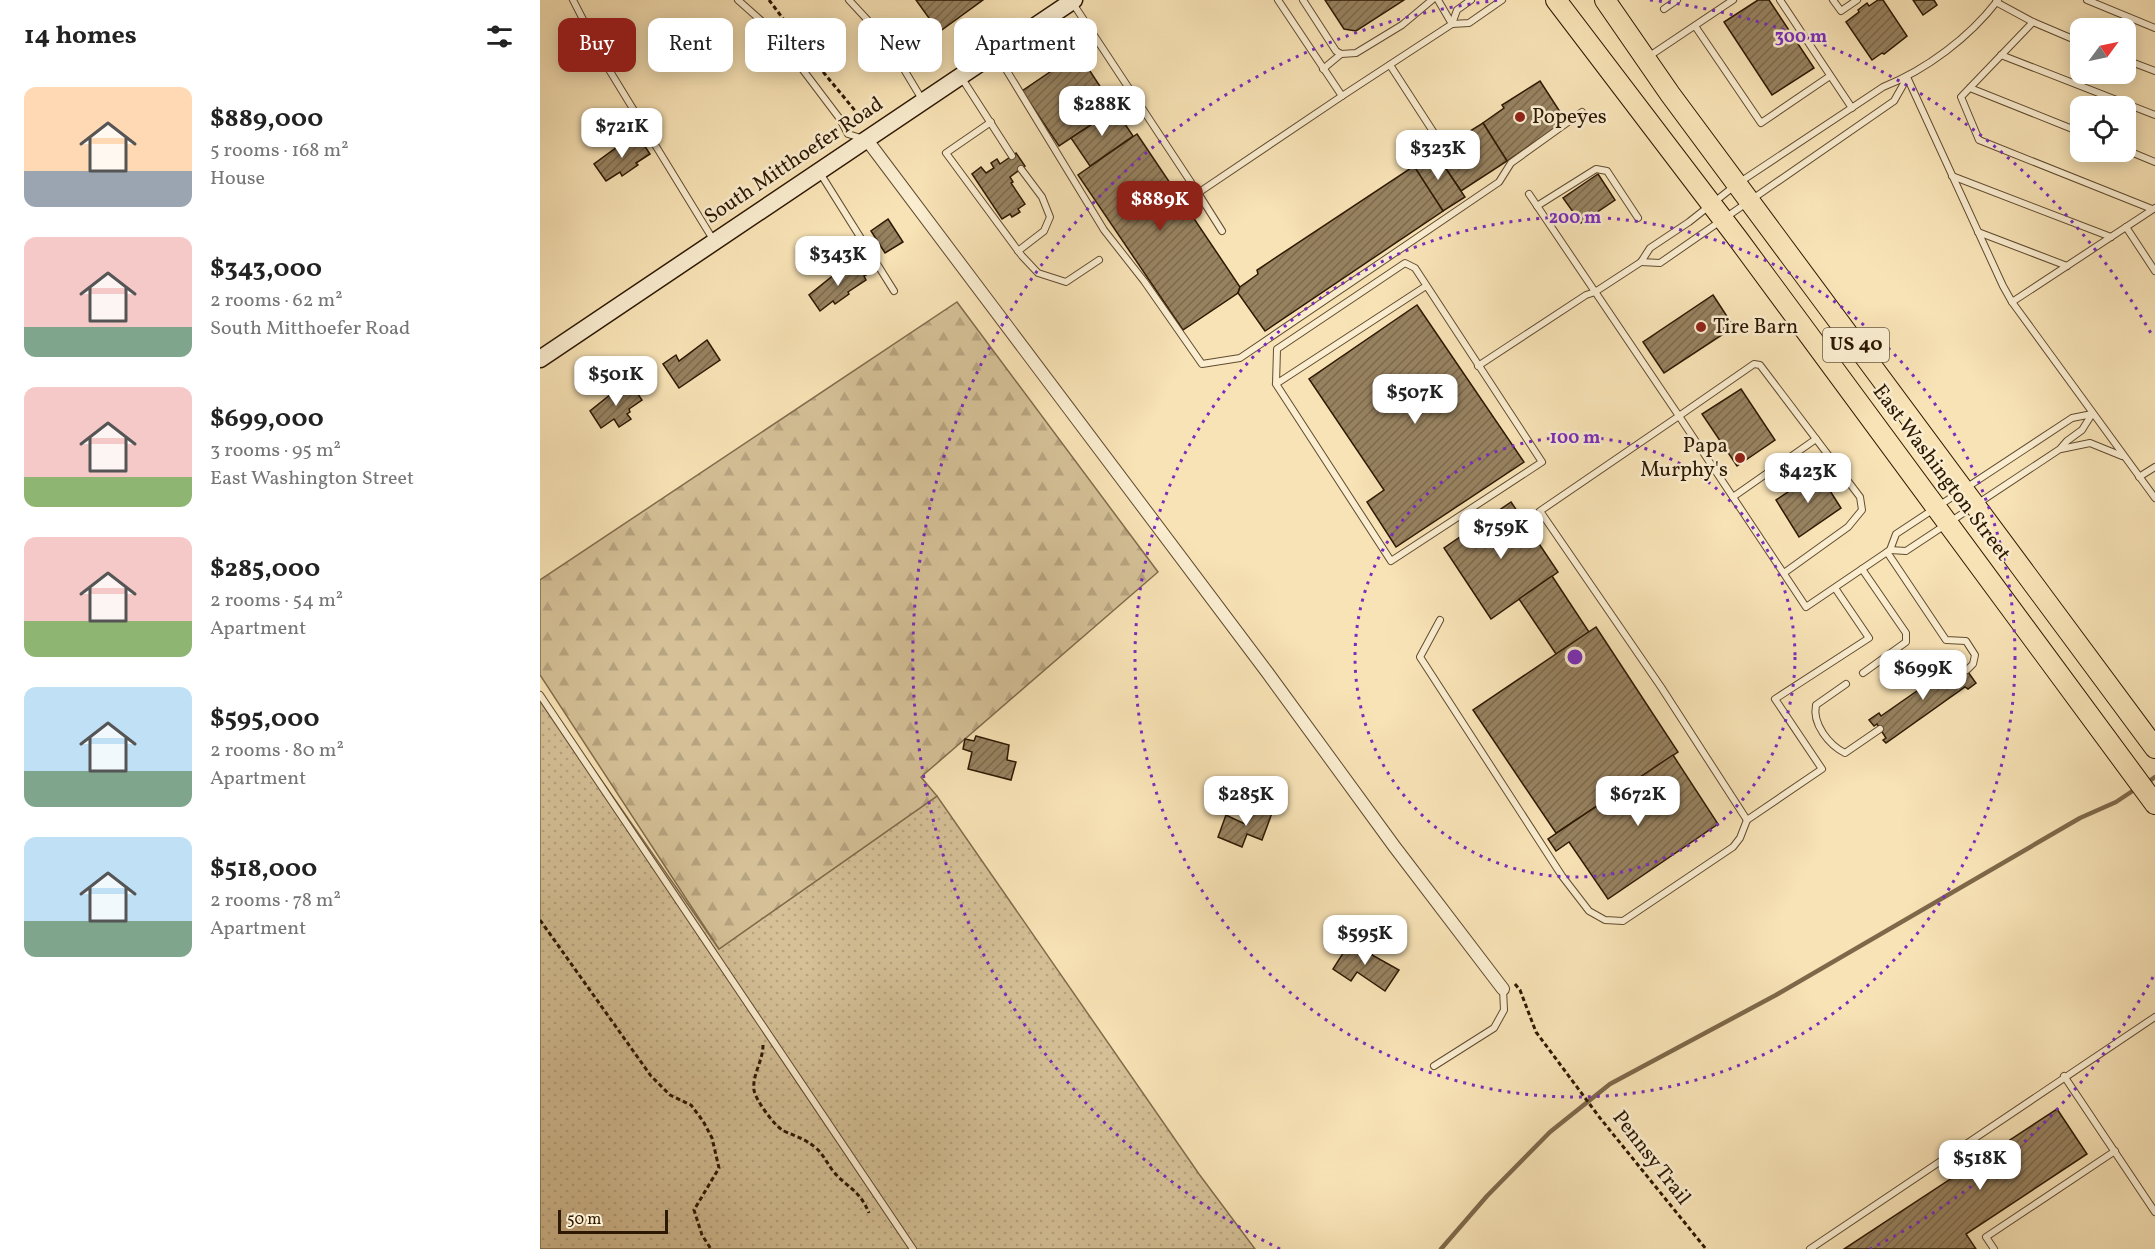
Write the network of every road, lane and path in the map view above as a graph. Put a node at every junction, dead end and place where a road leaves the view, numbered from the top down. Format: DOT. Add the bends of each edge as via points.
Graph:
graph roads {
  1 [pos="573,0"];
  2 [pos="738,0"];
  3 [pos="849,0"];
  4 [pos="1278,0"];
  5 [pos="1303,0"];
  6 [pos="1432,0"];
  7 [pos="1438,0"];
  8 [pos="1471,0"];
  9 [pos="1502,0"];
  10 [pos="1556,0"];
  11 [pos="1605,0"];
  12 [pos="1677,0"];
  13 [pos="1732,0"];
  14 [pos="1780,0"];
  15 [pos="1833,0"];
  16 [pos="1857,0"];
  17 [pos="2087,0"];
  18 [pos="1073,1"];
  19 [pos="1997,1"];
  20 [pos="1664,9"];
  21 [pos="1048,18"];
  22 [pos="2033,22"];
  23 [pos="1452,24"];
  24 [pos="1695,26"];
  25 [pos="2155,28"];
  26 [pos="2070,38"];
  27 [pos="1341,54"];
  28 [pos="2001,55"];
  29 [pos="1646,58"];
  30 [pos="2136,64"];
  31 [pos="1390,65"];
  32 [pos="1323,69"];
  33 [pos="2155,71"];
  34 [pos="966,72"];
  35 [pos="1007,72"];
  36 [pos="960,76"];
  37 [pos="1830,76"];
  38 [pos="1907,77"];
  39 [pos="1970,88"];
  40 [pos="1342,96"];
  41 [pos="923,102"];
  42 [pos="1852,108"];
  43 [pos="1582,112"];
  44 [pos="2155,115"];
  45 [pos="991,122"];
  46 [pos="2070,128"];
  47 [pos="1436,136"];
  48 [pos="867,140"];
  49 [pos="2136,154"];
  50 [pos="1012,156"];
  51 [pos="2155,162"];
  52 [pos="1021,169"];
  53 [pos="819,172"];
  54 [pos="1952,176"];
  55 [pos="1737,184"];
  56 [pos="1198,193"];
  57 [pos="1529,194"];
  58 [pos="1751,202"];
  59 [pos="1712,204"];
  60 [pos="1537,206"];
  61 [pos="2154,208"];
  62 [pos="1638,218"];
  63 [pos="1724,220"];
  64 [pos="2126,227"];
  65 [pos="1222,231"];
  66 [pos="1978,232"];
  67 [pos="2111,237"];
  68 [pos="714,242"];
  69 [pos="1018,250"];
  70 [pos="1099,260"];
  71 [pos="1641,262"];
  72 [pos="2067,266"];
  73 [pos="2155,271"];
  74 [pos="1426,286"];
  75 [pos="894,291"];
  76 [pos="1595,292"];
  77 [pos="2012,302"];
  78 [pos="540,359"];
  79 [pos="1478,366"];
  80 [pos="1276,384"];
  81 [pos="2092,414"];
  82 [pos="1679,416"];
  83 [pos="1816,439"];
  84 [pos="2060,449"];
  85 [pos="2123,456"];
  86 [pos="2155,467"];
  87 [pos="2139,477"];
  88 [pos="1733,497"];
  89 [pos="1970,498"];
  90 [pos="2155,498"];
  91 [pos="1942,516"];
  92 [pos="1889,551"];
  93 [pos="1862,569"];
  94 [pos="1784,573"];
  95 [pos="1835,588"];
  96 [pos="1440,620"];
  97 [pos="1967,670"];
  98 [pos="1863,674"];
  99 [pos="1846,684"];
  100 [pos="540,695"];
  101 [pos="1880,729"];
  102 [pos="2151,743"];
  103 [pos="2155,804"];
  104 [pos="1747,820"];
  105 [pos="540,921"];
  106 [pos="1503,989"];
  107 [pos="2155,1017"];
  108 [pos="763,1028"];
  109 [pos="1434,1066"];
  110 [pos="2064,1076"];
  111 [pos="1574,1084"];
  112 [pos="2115,1152"];
  113 [pos="2155,1212"];
  114 [pos="868,1213"];
  115 [pos="711,1249"];
  116 [pos="913,1249"];
  117 [pos="1706,1249"];
  118 [pos="1810,1249"];
  119 [pos="1994,1249"];
  1 -- 68 [label="lane" via="608,68"];
  2 -- 48 [label="lane" via="775,33 848,134"];
  3 -- 41 [label="lane" via="887,41"];
  4 -- 32 [label="lane"];
  5 -- 27 [label="lane"];
  6 -- 27 [label="lane" via="1402,25 1356,53"];
  7 -- 23 [label="lane"];
  8 -- 23 [label="lane" via="1457,10"];
  9 -- 23 [label="lane" via="1469,24"];
  10 -- 59 [label="main road, East Washington Street / US 40"];
  11 -- 29 [label="main road, East Washington Street / US 40"];
  12 -- 20 [label="lane"];
  13 -- 24 [label="lane"];
  14 -- 37 [label="lane"];
  15 -- 16 [label="lane" via="1841,11"];
  17 -- 25 [label="lane"];
  18 -- 21 [label="main road, South Mitthoefer Road"];
  18 -- 56 [label="lane"];
  19 -- 22 [label="lane"];
  19 -- 38 [label="lane" via="1967,32"];
  22 -- 26 [label="lane"];
  22 -- 28 [label="lane"];
  23 -- 31 [label="lane"];
  24 -- 29 [label="lane"];
  24 -- 37 [label="lane" via="1761,123"];
  27 -- 32 [label="lane"];
  28 -- 39 [label="lane"];
  28 -- 44 [label="lane"];
  29 -- 55 [label="main road, East Washington Street / US 40"];
  30 -- 33 [label="lane"];
  31 -- 40 [label="lane"];
  31 -- 47 [label="lane"];
  32 -- 40 [label="lane"];
  34 -- 36 [label="main road, South Mitthoefer Road"];
  35 -- 43 [label="lane" via="1104,230 1202,364 1240,358 1499,182 1511,163"];
  36 -- 41 [label="main road, South Mitthoefer Road"];
  36 -- 45 [label="lane"];
  37 -- 42 [label="lane"];
  38 -- 42 [label="lane" via="1883,87"];
  38 -- 54 [label="lane"];
  38 -- 58 [label="lane" via="1894,101"];
  39 -- 46 [label="lane"];
  39 -- 61 [label="lane" via="1961,97 1979,140"];
  40 -- 56 [label="lane"];
  41 -- 48 [label="main road, South Mitthoefer Road"];
  42 -- 55 [label="lane"];
  45 -- 50 [label="lane"];
  45 -- 69 [label="lane" via="946,153"];
  48 -- 53 [label="main road, South Mitthoefer Road"];
  48 -- 106 [label="street"];
  49 -- 51 [label="lane"];
  52 -- 69 [label="lane" via="1042,197 1050,217 1044,231"];
  53 -- 68 [label="main road, South Mitthoefer Road"];
  53 -- 75 [label="lane"];
  54 -- 66 [label="lane"];
  54 -- 67 [label="lane"];
  55 -- 58 [label="main road, East Washington Street / US 40"];
  55 -- 59 [label="lane"];
  56 -- 65 [label="lane"];
  57 -- 60 [label="lane"];
  58 -- 63 [label="lane"];
  58 -- 89 [label="main road, East Washington Street / US 40"];
  59 -- 63 [label="main road, East Washington Street / US 40"];
  59 -- 71 [label="lane" via="1650,248"];
  60 -- 62 [label="lane" via="1596,169 1607,171"];
  60 -- 76 [label="lane"];
  61 -- 64 [label="lane"];
  63 -- 71 [label="lane" via="1660,263"];
  63 -- 91 [label="main road, East Washington Street / US 40"];
  64 -- 67 [label="lane"];
  64 -- 73 [label="lane"];
  66 -- 72 [label="lane"];
  66 -- 77 [label="lane"];
  67 -- 72 [label="lane"];
  68 -- 78 [label="main road, South Mitthoefer Road"];
  69 -- 70 [label="lane" via="1038,273 1066,282"];
  71 -- 76 [label="lane"];
  72 -- 77 [label="lane"];
  74 -- 79 [label="lane"];
  74 -- 80 [label="lane"];
  74 -- 80 [label="lane" via="1415,268 1405,263 1276,349"];
  76 -- 79 [label="lane"];
  76 -- 82 [label="lane"];
  77 -- 81 [label="lane"];
  79 -- 80 [label="lane" via="1542,462 1391,561"];
  81 -- 84 [label="lane" via="2082,430"];
  81 -- 85 [label="lane"];
  81 -- 89 [label="lane" via="2072,418"];
  82 -- 83 [label="lane" via="1754,364 1760,365"];
  82 -- 88 [label="lane"];
  82 -- 104 [label="lane" via="1540,511"];
  83 -- 88 [label="lane"];
  83 -- 94 [label="lane" via="1860,497 1862,510 1848,527"];
  84 -- 85 [label="lane" via="2090,443"];
  84 -- 89 [label="lane"];
  85 -- 87 [label="lane"];
  86 -- 87 [label="lane"];
  87 -- 90 [label="lane"];
  88 -- 94 [label="lane"];
  89 -- 91 [label="lane"];
  89 -- 91 [label="lane"];
  89 -- 102 [label="main road, East Washington Street / US 40"];
  91 -- 92 [label="lane" via="1906,551"];
  91 -- 92 [label="lane" via="1896,534"];
  91 -- 103 [label="main road, East Washington Street / US 40"];
  92 -- 93 [label="lane"];
  92 -- 97 [label="lane" via="1946,640 1966,641 1975,655 1974,664"];
  93 -- 95 [label="lane"];
  93 -- 98 [label="lane" via="1906,633 1906,642"];
  94 -- 95 [label="lane" via="1806,607"];
  95 -- 104 [label="lane" via="1869,638 1775,699 1822,769"];
  96 -- 104 [label="lane" via="1420,657 1562,876 1589,911 1605,920 1623,921 1733,847"];
  99 -- 101 [label="lane" via="1816,705 1814,713 1821,729 1845,753"];
  100 -- 108 [label="lane"];
  105 -- 115 [label="path" via="651,1076 670,1095 691,1105 712,1138 719,1168 694,1210"];
  106 -- 109 [label="lane" via="1504,1010 1494,1028"];
  107 -- 110 [label="lane"];
  108 -- 114 [label="path" via="763,1056 754,1092 782,1130 800,1136 819,1150 834,1172 863,1199"];
  108 -- 116 [label="lane"];
  110 -- 112 [label="lane"];
  110 -- 118 [label="lane"];
  111 -- 117 [label="path, Pennsy Trail"];
  112 -- 113 [label="lane"];
  112 -- 119 [label="lane" via="1986,1237"];
}
